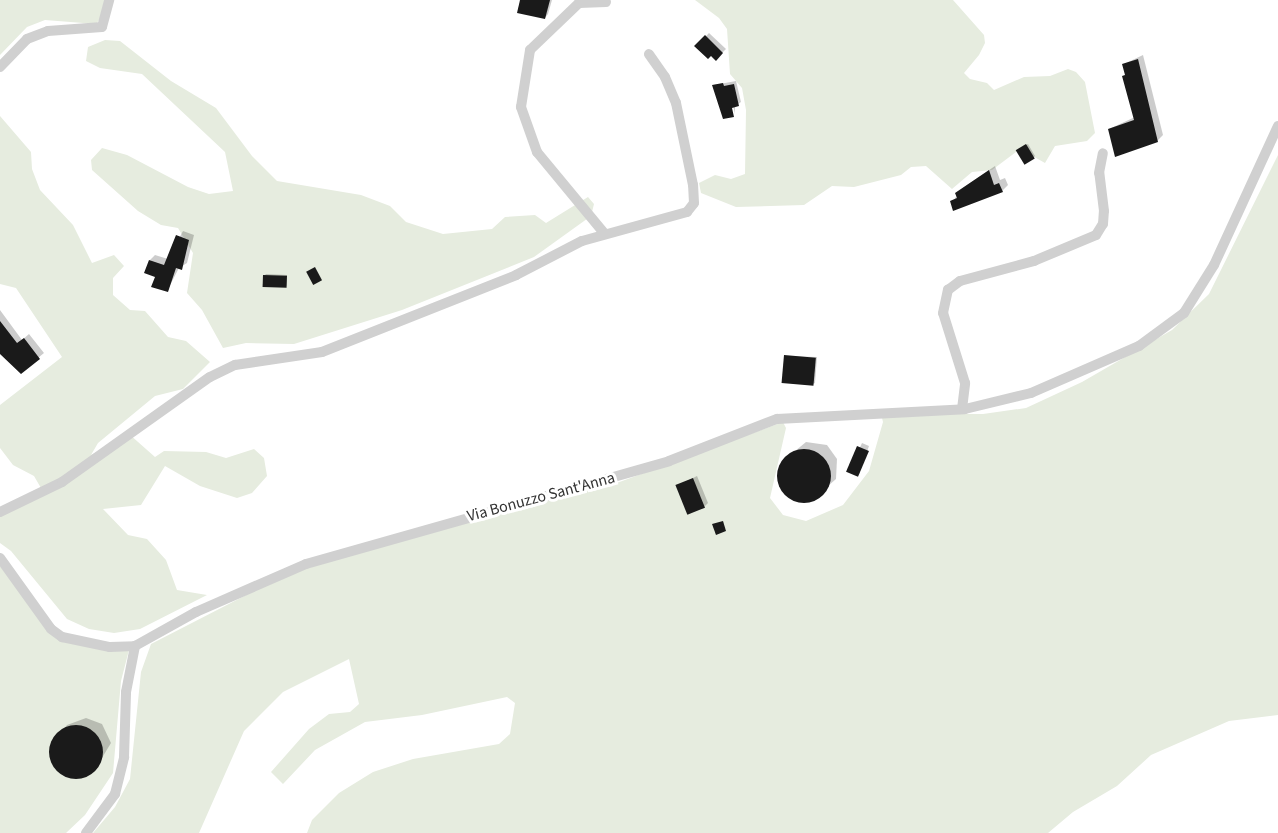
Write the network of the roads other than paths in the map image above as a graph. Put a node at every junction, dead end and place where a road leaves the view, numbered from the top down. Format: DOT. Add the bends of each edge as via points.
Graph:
graph roads {
  1 [pos="109,0"];
  2 [pos="606,2"];
  3 [pos="649,54"];
  4 [pos="0,67"];
  5 [pos="1278,126"];
  6 [pos="1103,153"];
  7 [pos="604,233"];
  8 [pos="962,409"];
  9 [pos="0,512"];
  10 [pos="0,558"];
  11 [pos="135,646"];
  12 [pos="86,833"];
  1 -- 4 [label="street" via="102,27 48,31 27,39"];
  2 -- 7 [label="street" via="579,3 530,50 521,108 537,152"];
  3 -- 7 [label="street" via="676,103 694,203 687,212"];
  5 -- 8 [label="street, Via Bonuzzo Sant'Anna" via="1214,265 1184,313 1139,346 1099,364 1031,393"];
  6 -- 8 [label="street" via="1099,173 1103,224 1096,235 1034,261 960,281 948,290 943,313 965,383"];
  7 -- 9 [label="street" via="516,275 322,351 235,365 62,482"];
  8 -- 11 [label="street, Via Bonuzzo Sant'Anna" via="777,419 669,461 306,564 196,612"];
  10 -- 11 [label="street, Via Bonuzzo Sant'Anna" via="51,629 62,637 110,647"];
  11 -- 12 [label="street" via="126,692 124,757 115,794"];
}
